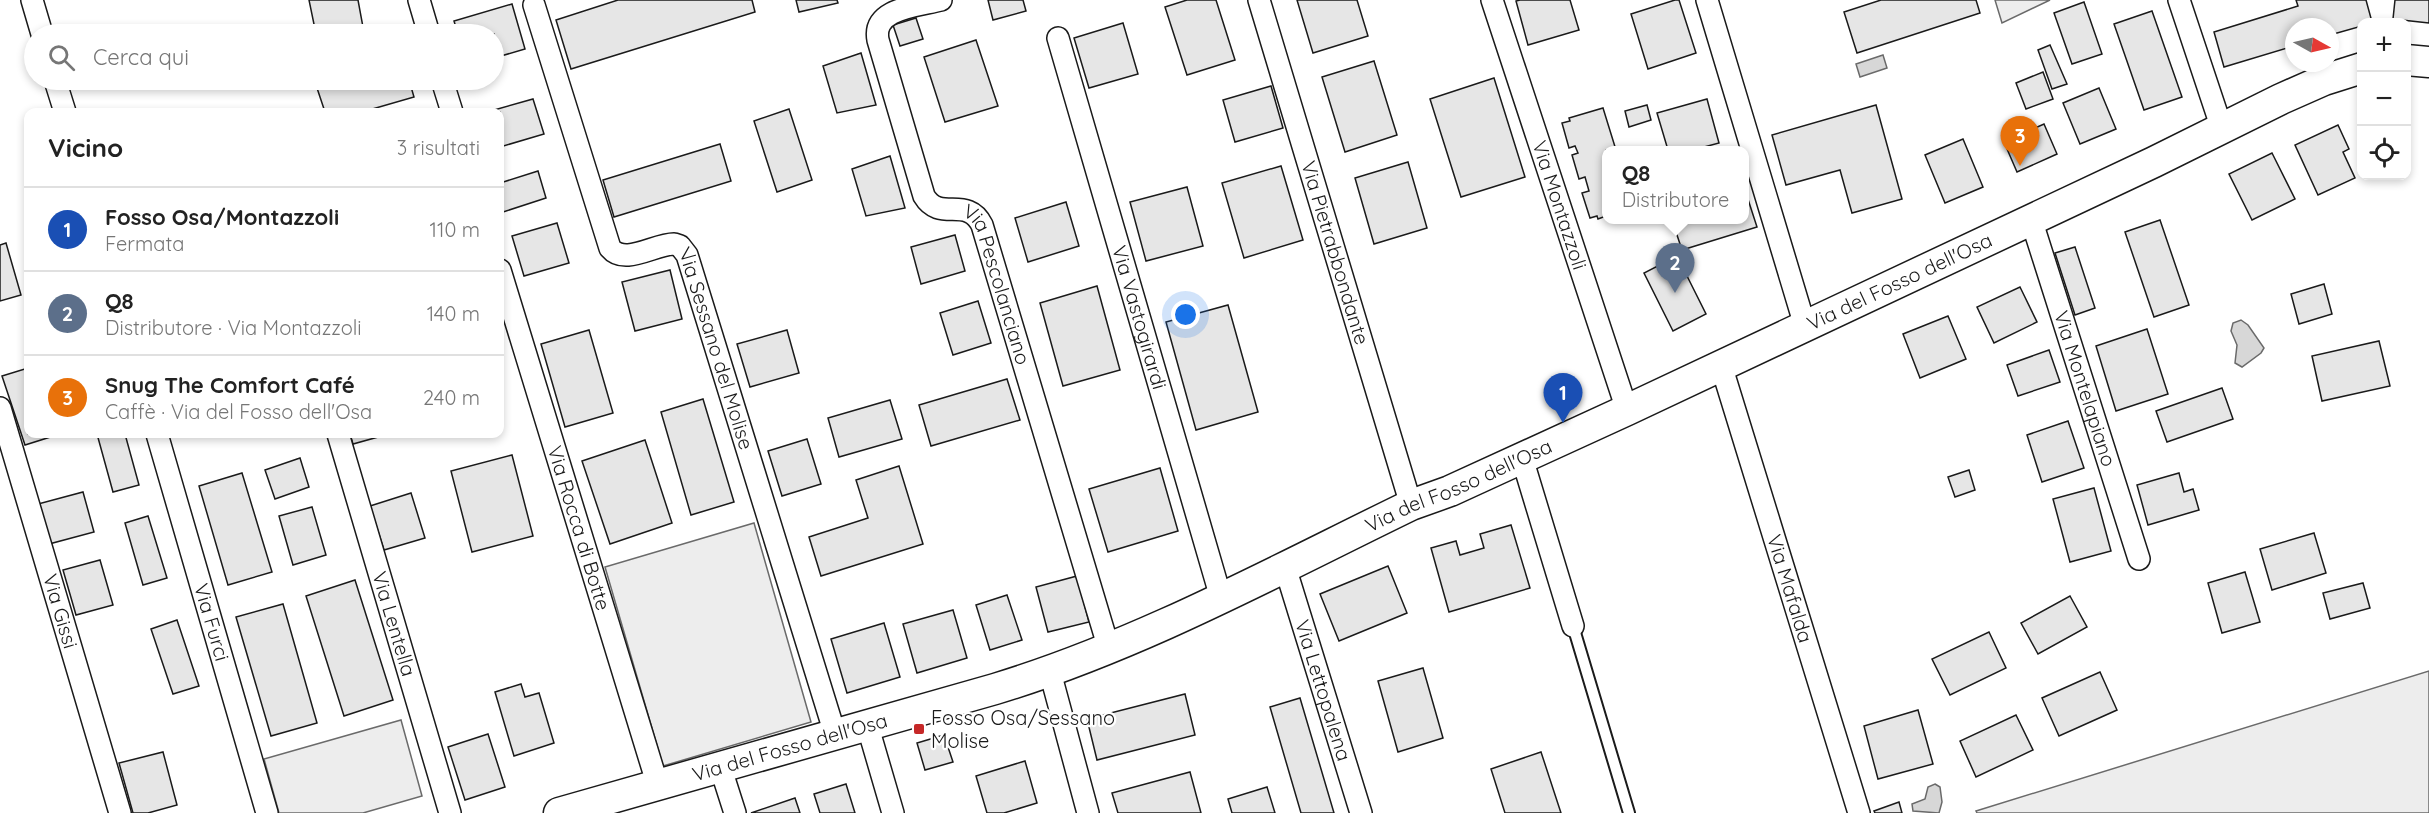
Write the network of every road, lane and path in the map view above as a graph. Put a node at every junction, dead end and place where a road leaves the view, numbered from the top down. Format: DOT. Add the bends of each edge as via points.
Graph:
graph roads {
  1 [pos="32,0"];
  2 [pos="419,0"];
  3 [pos="941,0"];
  4 [pos="1259,0"];
  5 [pos="1492,0"];
  6 [pos="1707,0"];
  7 [pos="2179,0"];
  8 [pos="534,5"];
  9 [pos="39,24"];
  10 [pos="426,24"];
  11 [pos="1058,38"];
  12 [pos="2411,60"];
  13 [pos="2429,62"];
  14 [pos="2357,69"];
  15 [pos="58,90"];
  16 [pos="445,90"];
  17 [pos="64,108"];
  18 [pos="451,108"];
  19 [pos="2222,129"];
  20 [pos="2031,219"];
  21 [pos="504,283"];
  22 [pos="1805,326"];
  23 [pos="1721,365"];
  24 [pos="0,408"];
  25 [pos="1627,410"];
  26 [pos="158,438"];
  27 [pos="339,438"];
  28 [pos="1522,458"];
  29 [pos="1411,505"];
  30 [pos="2139,559"];
  31 [pos="1285,567"];
  32 [pos="1221,598"];
  33 [pos="1573,626"];
  34 [pos="1109,649"];
  35 [pos="1050,672"];
  36 [pos="867,724"];
  37 [pos="835,734"];
  38 [pos="720,766"];
  39 [pos="658,786"];
  40 [pos="120,813"];
  41 [pos="267,813"];
  42 [pos="450,813"];
  43 [pos="559,813"];
  44 [pos="735,813"];
  45 [pos="893,813"];
  46 [pos="1088,813"];
  47 [pos="1360,813"];
  48 [pos="1629,813"];
  49 [pos="1859,813"];
  1 -- 9 [label="street"];
  2 -- 10 [label="street"];
  3 -- 34 [label="street, Via Pescolanciano" via="886,16 879,24 878,40 924,196 939,210 970,211 982,225"];
  4 -- 29 [label="street, Via Pietrabbondante"];
  5 -- 25 [label="street, Via Montazzoli"];
  6 -- 22 [label="street"];
  7 -- 19 [label="street"];
  8 -- 37 [label="street, Via Sessano del Molise" via="610,248 615,254 626,256 674,244 687,255"];
  11 -- 32 [label="street, Via Vastogirardi"];
  12 -- 13 [label="street"];
  14 -- 19 [label="street, Via del Fosso dell'Osa" via="2302,89"];
  15 -- 17 [label="street"];
  16 -- 18 [label="street"];
  19 -- 20 [label="street, Via del Fosso dell'Osa"];
  20 -- 22 [label="street, Via del Fosso dell'Osa"];
  20 -- 30 [label="street, Via Montelapiano"];
  21 -- 39 [label="street, Via Rocca di Botte"];
  22 -- 23 [label="street, Via del Fosso dell'Osa"];
  23 -- 25 [label="street, Via del Fosso dell'Osa"];
  23 -- 49 [label="street, Via Mafalda"];
  24 -- 40 [label="street, Via Gissi"];
  25 -- 28 [label="street, Via del Fosso dell'Osa"];
  26 -- 41 [label="street, Via Furci"];
  27 -- 42 [label="street, Via Lentella"];
  28 -- 29 [label="street, Via del Fosso dell'Osa"];
  28 -- 33 [label="street"];
  29 -- 31 [label="street, Via del Fosso dell'Osa"];
  31 -- 32 [label="street, Via del Fosso dell'Osa"];
  31 -- 47 [label="street, Via Lettopalena"];
  32 -- 34 [label="street, Via del Fosso dell'Osa"];
  33 -- 48 [label="lane"];
  34 -- 35 [label="street, Via del Fosso dell'Osa"];
  35 -- 36 [label="street, Via del Fosso dell'Osa"];
  35 -- 46 [label="street"];
  36 -- 37 [label="street, Via del Fosso dell'Osa"];
  36 -- 45 [label="street"];
  37 -- 38 [label="street, Via del Fosso dell'Osa"];
  38 -- 39 [label="street, Via del Fosso dell'Osa"];
  38 -- 44 [label="street"];
  39 -- 43 [label="street, Via del Fosso dell'Osa"];
}
